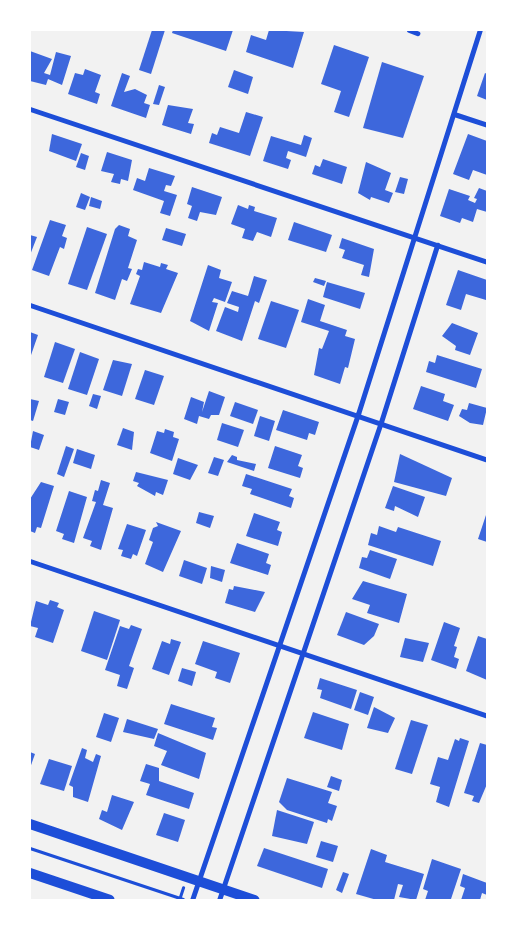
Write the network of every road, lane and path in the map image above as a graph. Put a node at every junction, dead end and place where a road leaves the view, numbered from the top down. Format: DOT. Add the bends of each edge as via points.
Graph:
graph roads {
  1 [pos="409,30"];
  2 [pos="480,30"];
  3 [pos="417,32"];
  4 [pos="30,109"];
  5 [pos="454,114"];
  6 [pos="487,125"];
  7 [pos="413,237"];
  8 [pos="437,245"];
  9 [pos="487,262"];
  10 [pos="30,305"];
  11 [pos="358,414"];
  12 [pos="381,422"];
  13 [pos="487,460"];
  14 [pos="30,561"];
  15 [pos="279,644"];
  16 [pos="302,653"];
  17 [pos="487,716"];
  18 [pos="30,824"];
  19 [pos="30,848"];
  20 [pos="30,873"];
  21 [pos="198,881"];
  22 [pos="184,884"];
  23 [pos="223,889"];
  24 [pos="179,899"];
  25 [pos="110,900"];
  26 [pos="186,900"];
  27 [pos="192,900"];
  28 [pos="219,900"];
  29 [pos="254,900"];
  1 -- 3 [label="street"];
  2 -- 5 [label="street"];
  4 -- 7 [label="street"];
  5 -- 6 [label="street"];
  5 -- 7 [label="street"];
  7 -- 8 [label="street"];
  7 -- 11 [label="street"];
  8 -- 9 [label="street"];
  8 -- 12 [label="street"];
  10 -- 11 [label="street"];
  11 -- 12 [label="street"];
  11 -- 15 [label="street"];
  12 -- 13 [label="street"];
  12 -- 16 [label="street"];
  14 -- 15 [label="street"];
  15 -- 16 [label="street"];
  15 -- 21 [label="street"];
  16 -- 17 [label="street"];
  16 -- 23 [label="street"];
  18 -- 21 [label="main road"];
  19 -- 24 [label="path"];
  20 -- 25 [label="main road"];
  21 -- 23 [label="main road"];
  21 -- 27 [label="street"];
  22 -- 24 [label="path"];
  23 -- 28 [label="street"];
  23 -- 29 [label="main road"];
  24 -- 26 [label="path"];
}
